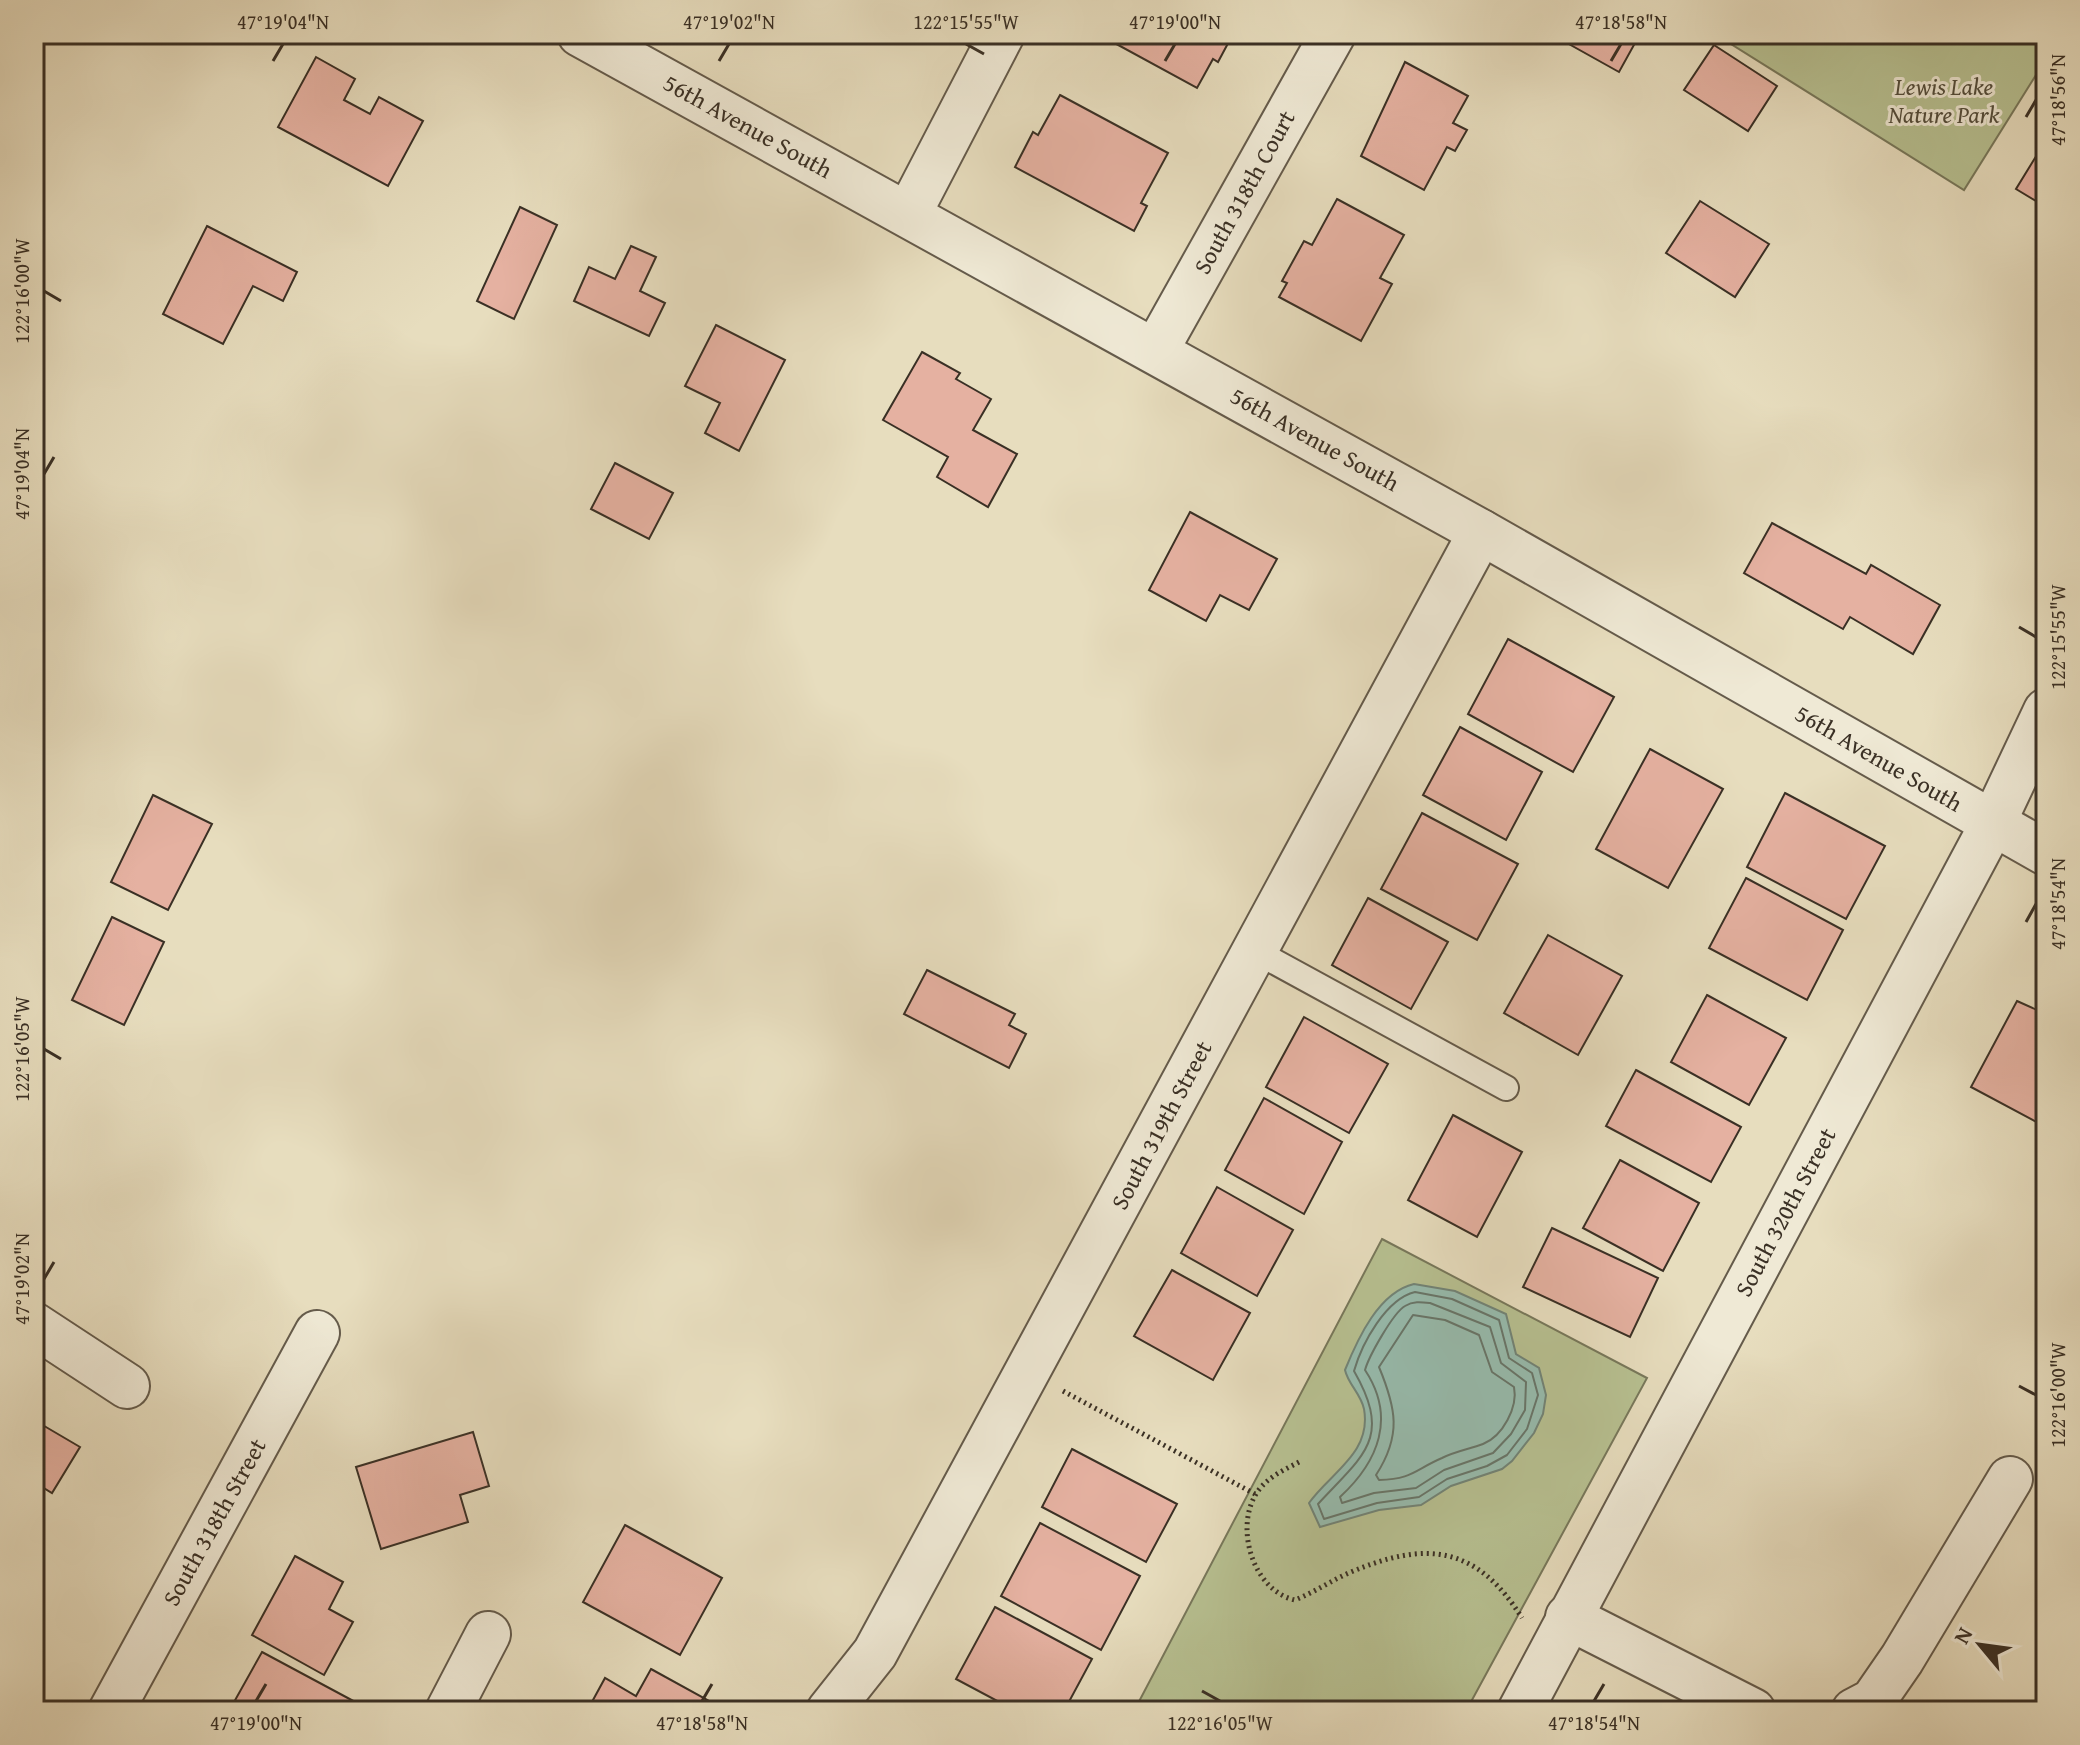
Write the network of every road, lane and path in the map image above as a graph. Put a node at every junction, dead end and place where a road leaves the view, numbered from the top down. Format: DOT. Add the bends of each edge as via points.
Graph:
graph roads {
  1 [pos="580,34"];
  2 [pos="1002,34"];
  3 [pos="1333,34"];
  4 [pos="909,213"];
  5 [pos="1156,350"];
  6 [pos="1481,532"];
  7 [pos="2046,711"];
  8 [pos="1993,823"];
  9 [pos="2046,853"];
  10 [pos="1255,951"];
  11 [pos="1506,1088"];
  12 [pos="34,1325"];
  13 [pos="317,1333"];
  14 [pos="1027,1372"];
  15 [pos="127,1386"];
  16 [pos="1299,1462"];
  17 [pos="2010,1479"];
  18 [pos="1255,1494"];
  19 [pos="1563,1627"];
  20 [pos="488,1634"];
  21 [pos="111,1711"];
  22 [pos="448,1711"];
  23 [pos="829,1711"];
  24 [pos="1520,1711"];
  25 [pos="1753,1711"];
  26 [pos="1854,1711"];
  1 -- 4 [label="street, 56th Avenue South"];
  2 -- 4 [label="street"];
  3 -- 5 [label="street, South 318th Court"];
  4 -- 5 [label="street, 56th Avenue South"];
  5 -- 6 [label="street, 56th Avenue South"];
  6 -- 8 [label="street, 56th Avenue South"];
  6 -- 10 [label="street, South 319th Street"];
  7 -- 8 [label="street, South 320th Street"];
  8 -- 9 [label="street, 56th Avenue South"];
  8 -- 19 [label="street, South 320th Street"];
  10 -- 11 [label="lane"];
  10 -- 14 [label="street, South 319th Street"];
  12 -- 15 [label="street"];
  13 -- 21 [label="street, South 318th Street"];
  14 -- 18 [label="path"];
  14 -- 23 [label="street, South 319th Street" via="875,1653"];
  16 -- 18 [label="path" via="1266,1481"];
  17 -- 26 [label="street" via="1902,1659 1873,1701"];
  18 -- 19 [label="path" via="1248,1533 1253,1560 1265,1585 1287,1599 1400,1557 1444,1554 1476,1565 1522,1619"];
  19 -- 24 [label="street, South 320th Street"];
  19 -- 25 [label="street"];
  20 -- 22 [label="street"];
}
